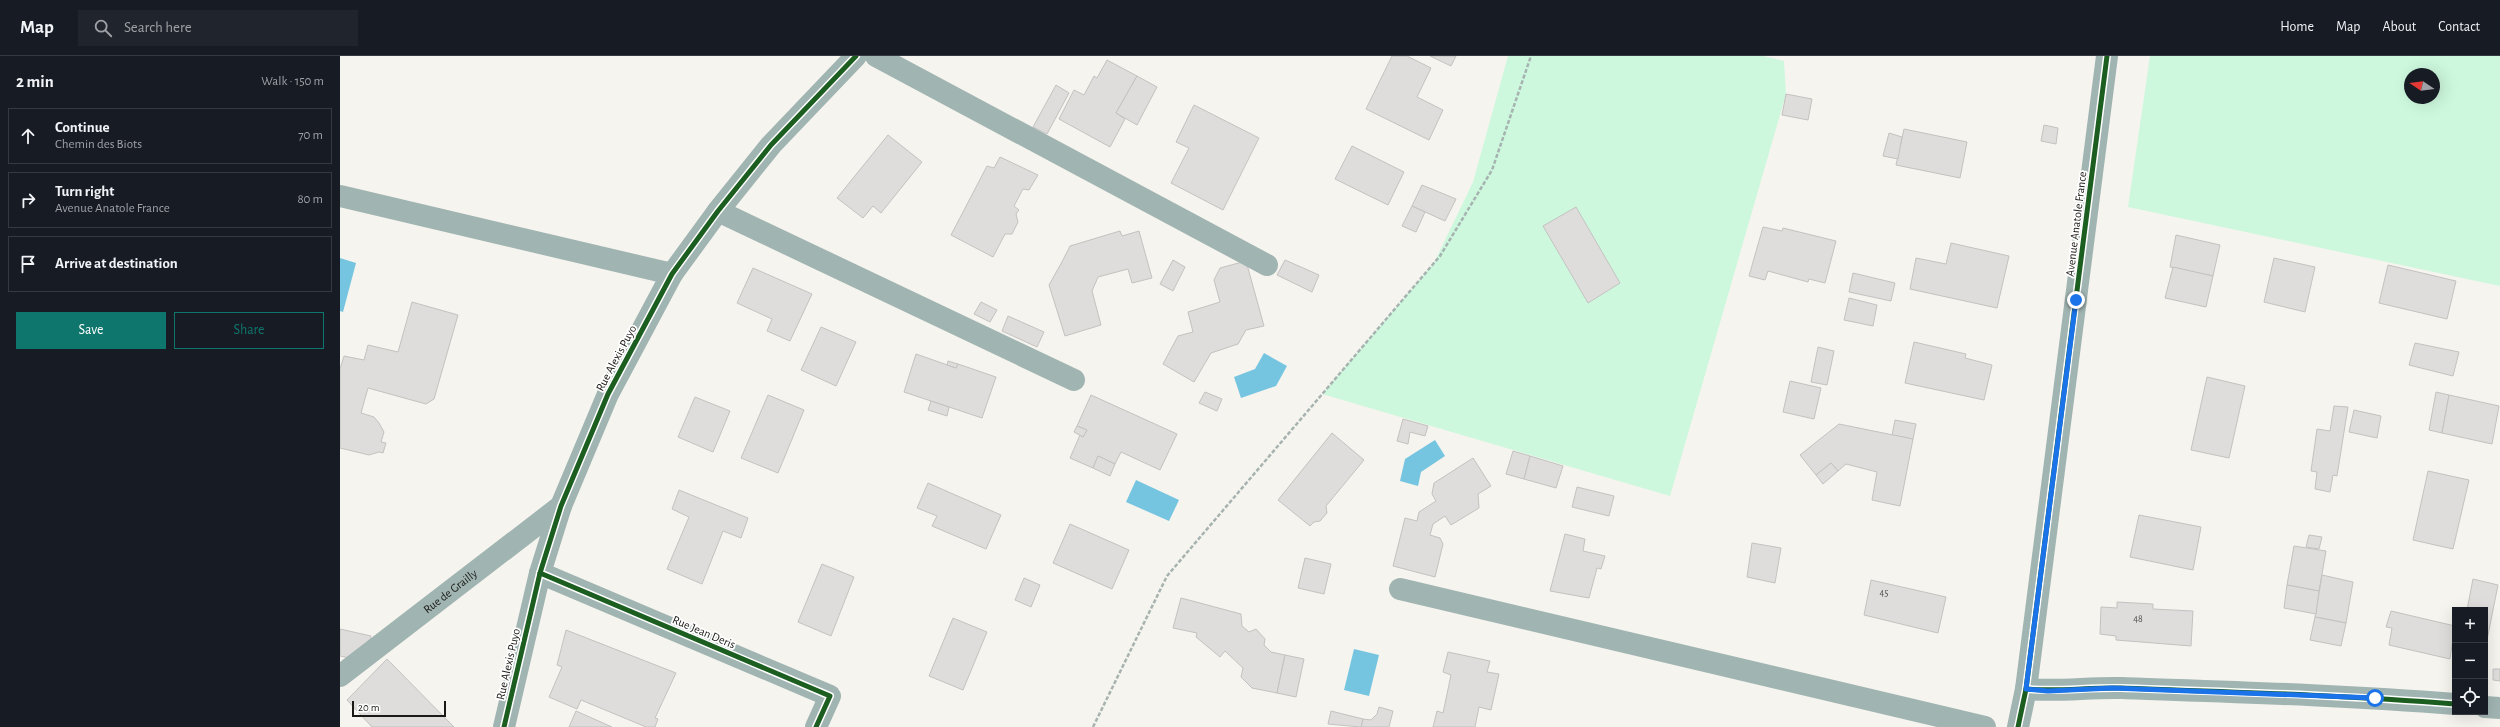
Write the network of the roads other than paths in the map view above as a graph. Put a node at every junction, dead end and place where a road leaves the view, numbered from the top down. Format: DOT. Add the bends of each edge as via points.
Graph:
graph roads {
  1 [pos="856,56"];
  2 [pos="876,56"];
  3 [pos="2108,56"];
  4 [pos="340,196"];
  5 [pos="718,211"];
  6 [pos="1267,265"];
  7 [pos="672,274"];
  8 [pos="1074,380"];
  9 [pos="561,506"];
  10 [pos="540,572"];
  11 [pos="1400,589"];
  12 [pos="340,676"];
  13 [pos="2026,689"];
  14 [pos="2452,704"];
  15 [pos="2488,707"];
  16 [pos="2500,708"];
  17 [pos="504,727"];
  18 [pos="816,727"];
  19 [pos="1985,727"];
  20 [pos="2018,727"];
  1 -- 5 [label="street, Rue Alexis Puyo" via="771,145"];
  2 -- 6 [label="street"];
  3 -- 13 [label="street, Avenue Anatole France"];
  4 -- 7 [label="street"];
  5 -- 7 [label="street, Rue Alexis Puyo"];
  5 -- 8 [label="street"];
  7 -- 9 [label="street, Rue Alexis Puyo" via="608,394"];
  9 -- 10 [label="street, Rue Alexis Puyo"];
  9 -- 12 [label="street, Rue de Grailly"];
  10 -- 17 [label="street, Rue Alexis Puyo"];
  10 -- 18 [label="street, Rue Jean Deris" via="830,696"];
  11 -- 19 [label="street"];
  13 -- 14 [label="street" via="2048,691 2112,688 2328,696"];
  13 -- 20 [label="street, Avenue Anatole France"];
  15 -- 16 [label="street"];
}
